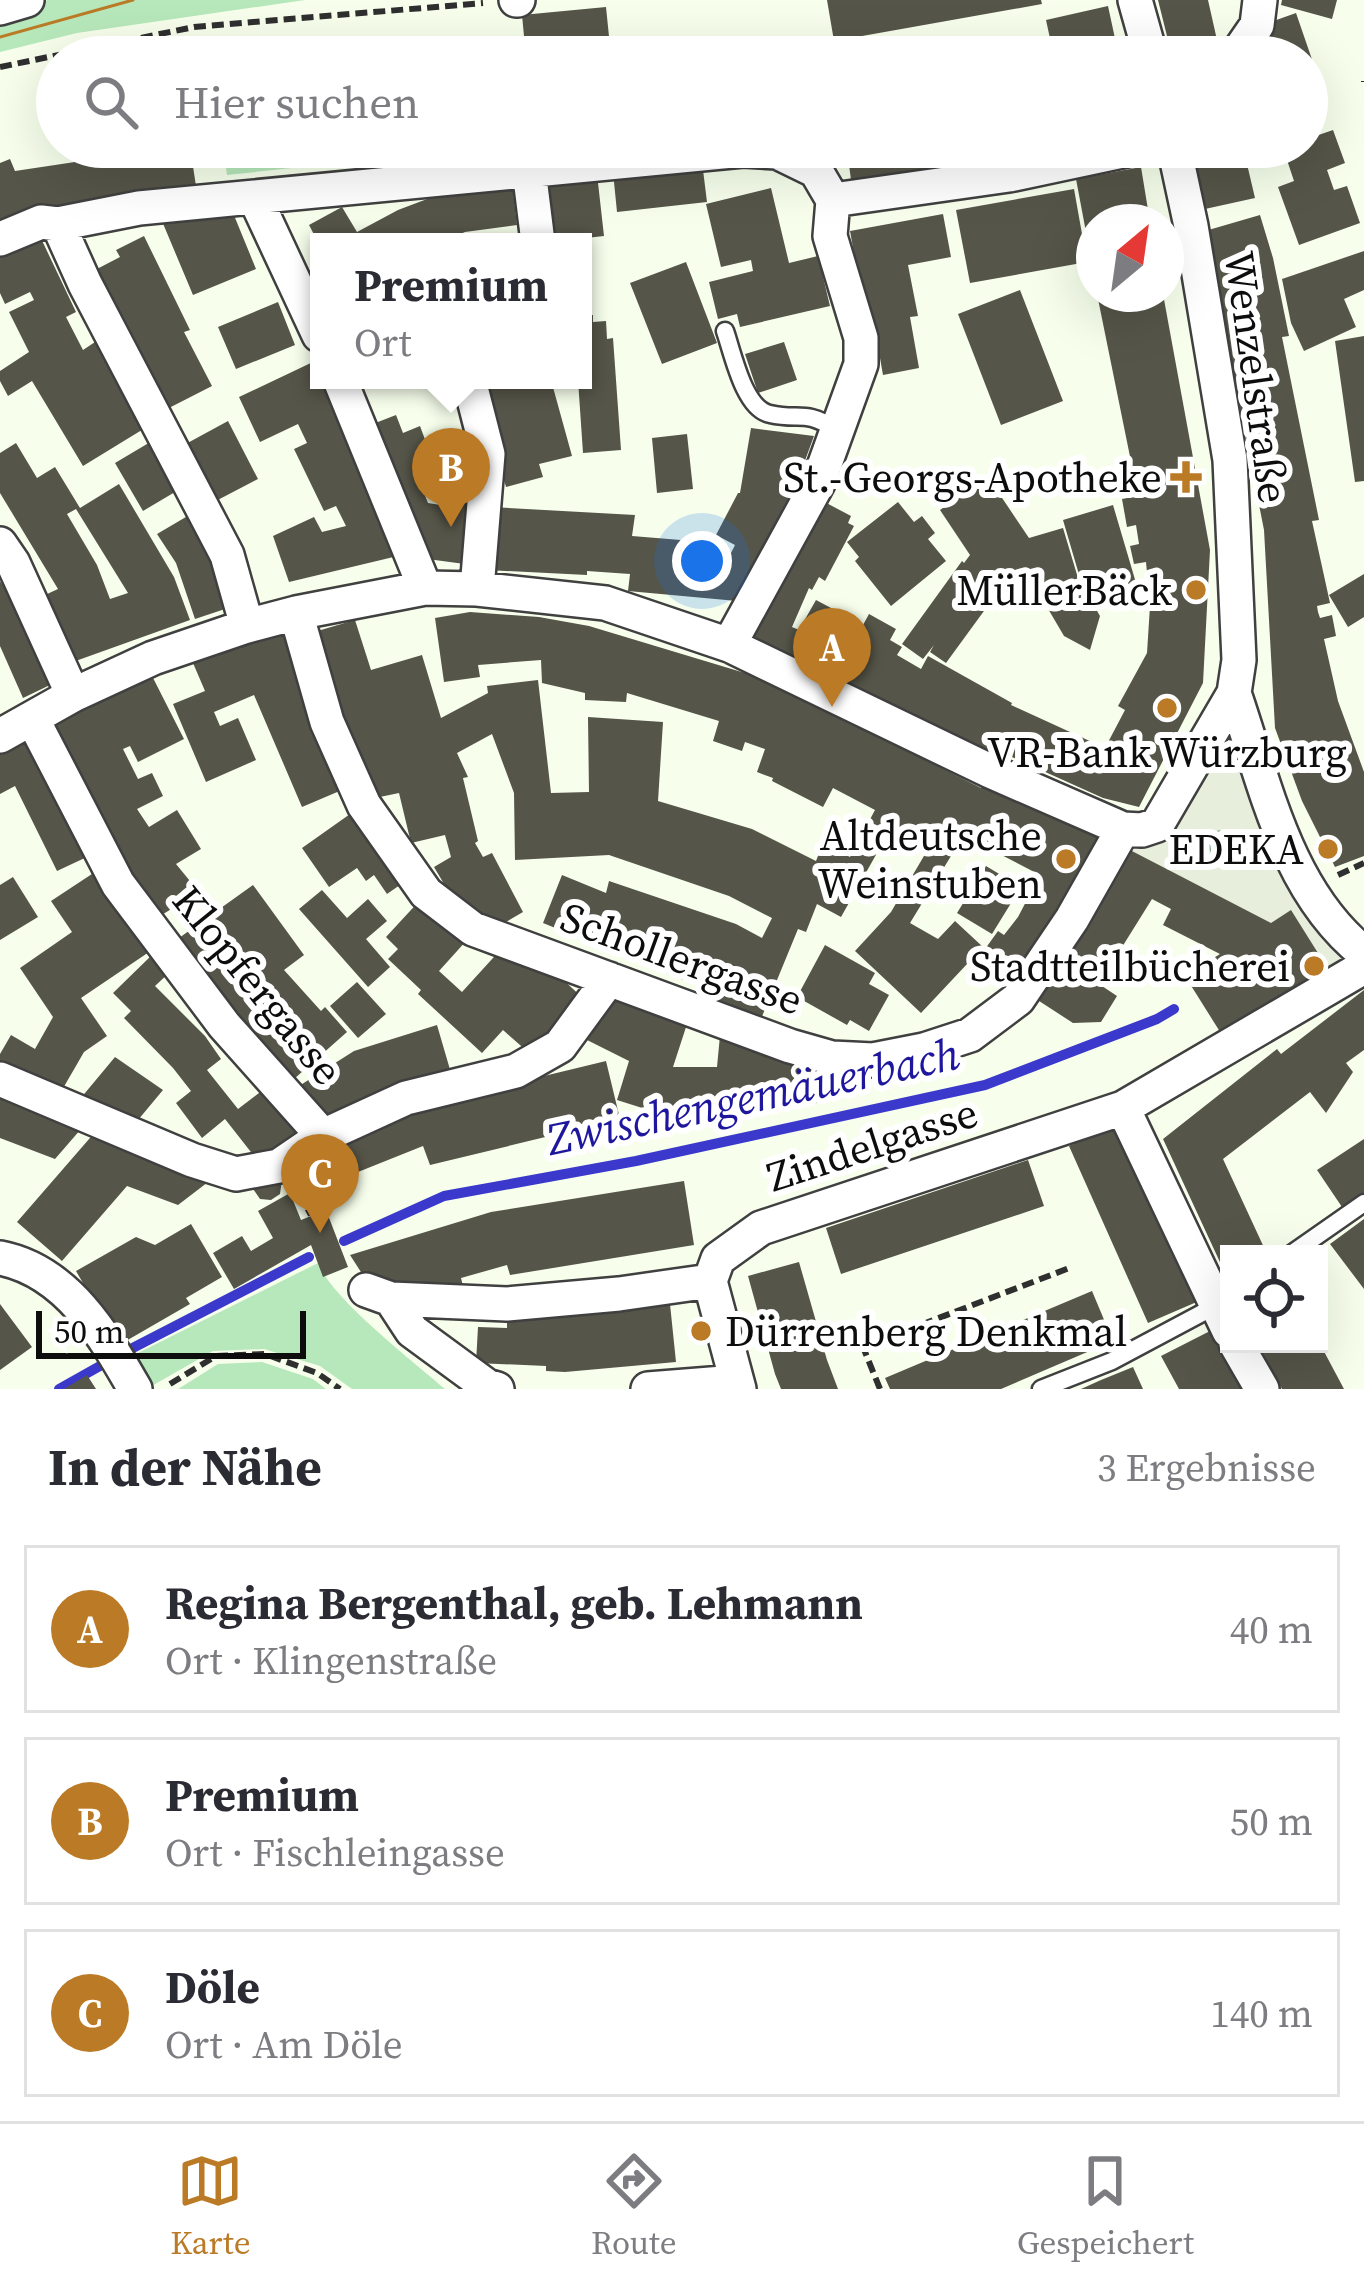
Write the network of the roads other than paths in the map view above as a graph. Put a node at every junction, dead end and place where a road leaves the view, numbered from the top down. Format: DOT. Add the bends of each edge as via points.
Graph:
graph roads {
  1 [pos="27,0"];
  2 [pos="1135,0"];
  3 [pos="1260,0"];
  4 [pos="0,8"];
  5 [pos="1145,36"];
  6 [pos="1249,36"];
  7 [pos="550,168"];
  8 [pos="810,168"];
  9 [pos="1046,168"];
  10 [pos="1179,168"];
  11 [pos="529,170"];
  12 [pos="255,198"];
  13 [pos="833,200"];
  14 [pos="58,224"];
  15 [pos="537,233"];
  16 [pos="0,239"];
  17 [pos="310,316"];
  18 [pos="725,332"];
  19 [pos="344,389"];
  20 [pos="471,389"];
  21 [pos="835,429"];
  22 [pos="0,544"];
  23 [pos="425,588"];
  24 [pos="477,589"];
  25 [pos="296,613"];
  26 [pos="247,626"];
  27 [pos="728,645"];
  28 [pos="1234,693"];
  29 [pos="73,694"];
  30 [pos="33,720"];
  31 [pos="0,736"];
  32 [pos="1123,829"];
  33 [pos="1364,952"];
  34 [pos="1364,967"];
  35 [pos="608,979"];
  36 [pos="0,1079"];
  37 [pos="1123,1108"];
  38 [pos="323,1136"];
  39 [pos="1364,1203"];
  40 [pos="1304,1245"];
  41 [pos="0,1258"];
  42 [pos="710,1281"];
  43 [pos="1220,1303"];
  44 [pos="1220,1313"];
  45 [pos="1241,1353"];
  46 [pos="121,1365"];
  47 [pos="738,1385"];
  48 [pos="497,1389"];
  49 [pos="648,1389"];
  50 [pos="1041,1389"];
  51 [pos="1262,1389"];
  1 -- 4 [label="street"];
  2 -- 5 [label="street"];
  3 -- 6 [label="street"];
  7 -- 11 [label="street"];
  8 -- 13 [label="street"];
  9 -- 13 [label="street"];
  10 -- 28 [label="street, Wenzelstraße" via="1230,460"];
  11 -- 12 [label="street"];
  11 -- 15 [label="street"];
  12 -- 14 [label="street"];
  12 -- 17 [label="street"];
  13 -- 21 [label="street" via="830,236 862,338 861,364"];
  14 -- 16 [label="street" via="41,222"];
  14 -- 26 [label="street" via="226,555"];
  18 -- 21 [label="lane" via="751,403 765,414 816,416"];
  19 -- 23 [label="street"];
  20 -- 24 [label="street" via="488,454"];
  21 -- 27 [label="street" via="818,483"];
  22 -- 29 [label="street"];
  23 -- 24 [label="street"];
  23 -- 25 [label="street"];
  24 -- 27 [label="street" via="604,603"];
  25 -- 26 [label="street"];
  25 -- 35 [label="street, Schollergasse" via="327,722 364,805 425,893 473,928"];
  26 -- 29 [label="street"];
  27 -- 32 [label="street"];
  28 -- 32 [label="street" via="1157,825"];
  28 -- 33 [label="street" via="1304,885"];
  29 -- 30 [label="street"];
  30 -- 31 [label="street"];
  30 -- 38 [label="street, Klopfergasse" via="118,884 224,1024"];
  32 -- 35 [label="street, Schollergasse" via="1018,999 970,1035 924,1050 832,1058"];
  34 -- 37 [label="street, Zindelgasse"];
  35 -- 38 [label="street, Klopfergasse" via="560,1046 516,1071 406,1099"];
  36 -- 38 [label="street" via="236,1174 279,1166"];
  37 -- 42 [label="street, Zindelgasse" via="761,1228 718,1259"];
  37 -- 43 [label="street"];
  39 -- 40 [label="lane"];
  41 -- 46 [label="street" via="50,1279 88,1315"];
  42 -- 47 [label="street"];
  42 -- 48 [label="street" via="507,1304 379,1295 412,1331"];
  44 -- 50 [label="lane"];
  45 -- 51 [label="street"];
  47 -- 49 [label="street"];
}
